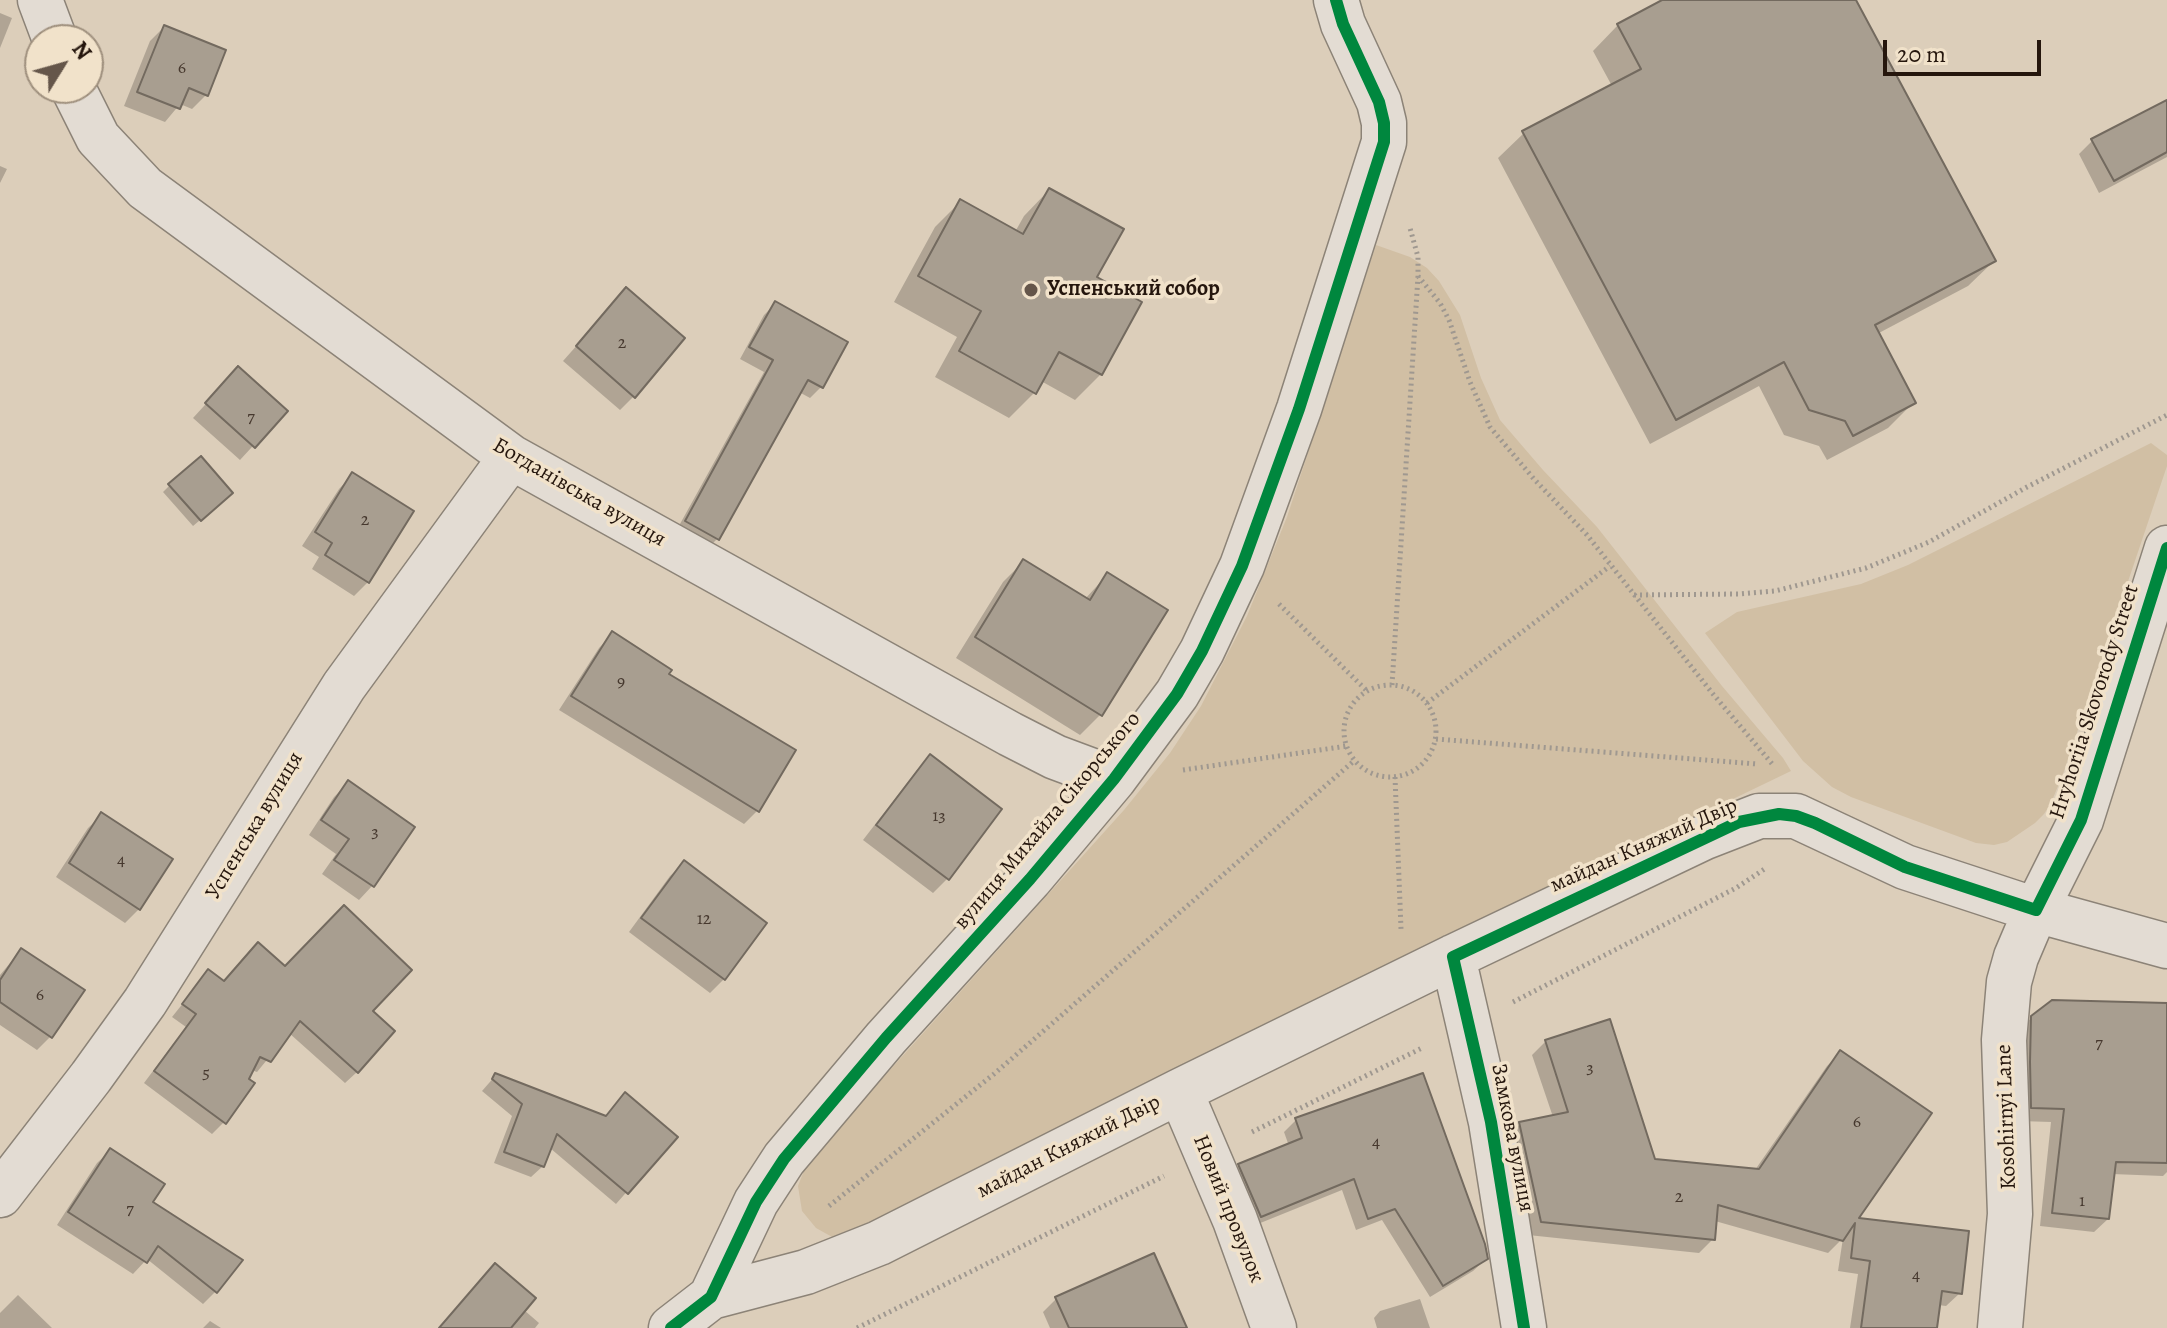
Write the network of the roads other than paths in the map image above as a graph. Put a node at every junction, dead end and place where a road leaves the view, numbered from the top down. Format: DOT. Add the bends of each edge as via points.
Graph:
graph roads {
  1 [pos="40,0"];
  2 [pos="1336,0"];
  3 [pos="49,24"];
  4 [pos="81,104"];
  5 [pos="511,457"];
  6 [pos="2167,548"];
  7 [pos="1114,779"];
  8 [pos="2036,910"];
  9 [pos="2167,946"];
  10 [pos="1453,957"];
  11 [pos="1180,1091"];
  12 [pos="0,1195"];
  13 [pos="711,1297"];
  14 [pos="671,1328"];
  15 [pos="1274,1328"];
  16 [pos="1524,1328"];
  17 [pos="2000,1328"];
  1 -- 3 [label="street"];
  2 -- 7 [label="street, вулиця Михайла Сікорського" via="1374,86 1384,142 1299,409 1242,566 1177,694"];
  4 -- 5 [label="street, Богданівська вулиця" via="98,138 145,188"];
  5 -- 7 [label="street, Богданівська вулиця" via="1010,734"];
  5 -- 12 [label="street, Успенська вулиця" via="344,686 145,1002"];
  6 -- 8 [label="street, Hryhoriia Skovorody Street" via="2081,820"];
  7 -- 13 [label="street, вулиця Михайла Сікорського" via="784,1159 756,1202"];
  8 -- 9 [label="street, майдан Княжий Двір"];
  8 -- 10 [label="street, майдан Княжий Двір" via="1905,867 1796,816 1759,816"];
  8 -- 17 [label="street, Kosohirnyi Lane" via="2016,957 2005,1008 2010,1214"];
  10 -- 11 [label="street, майдан Княжий Двір"];
  10 -- 16 [label="street, Замкова вулиця" via="1491,1122"];
  11 -- 13 [label="street, майдан Княжий Двір" via="879,1243 806,1272"];
  11 -- 15 [label="street, Новий провулок"];
  13 -- 14 [label="street, вулиця Михайла Сікорського"];
}
